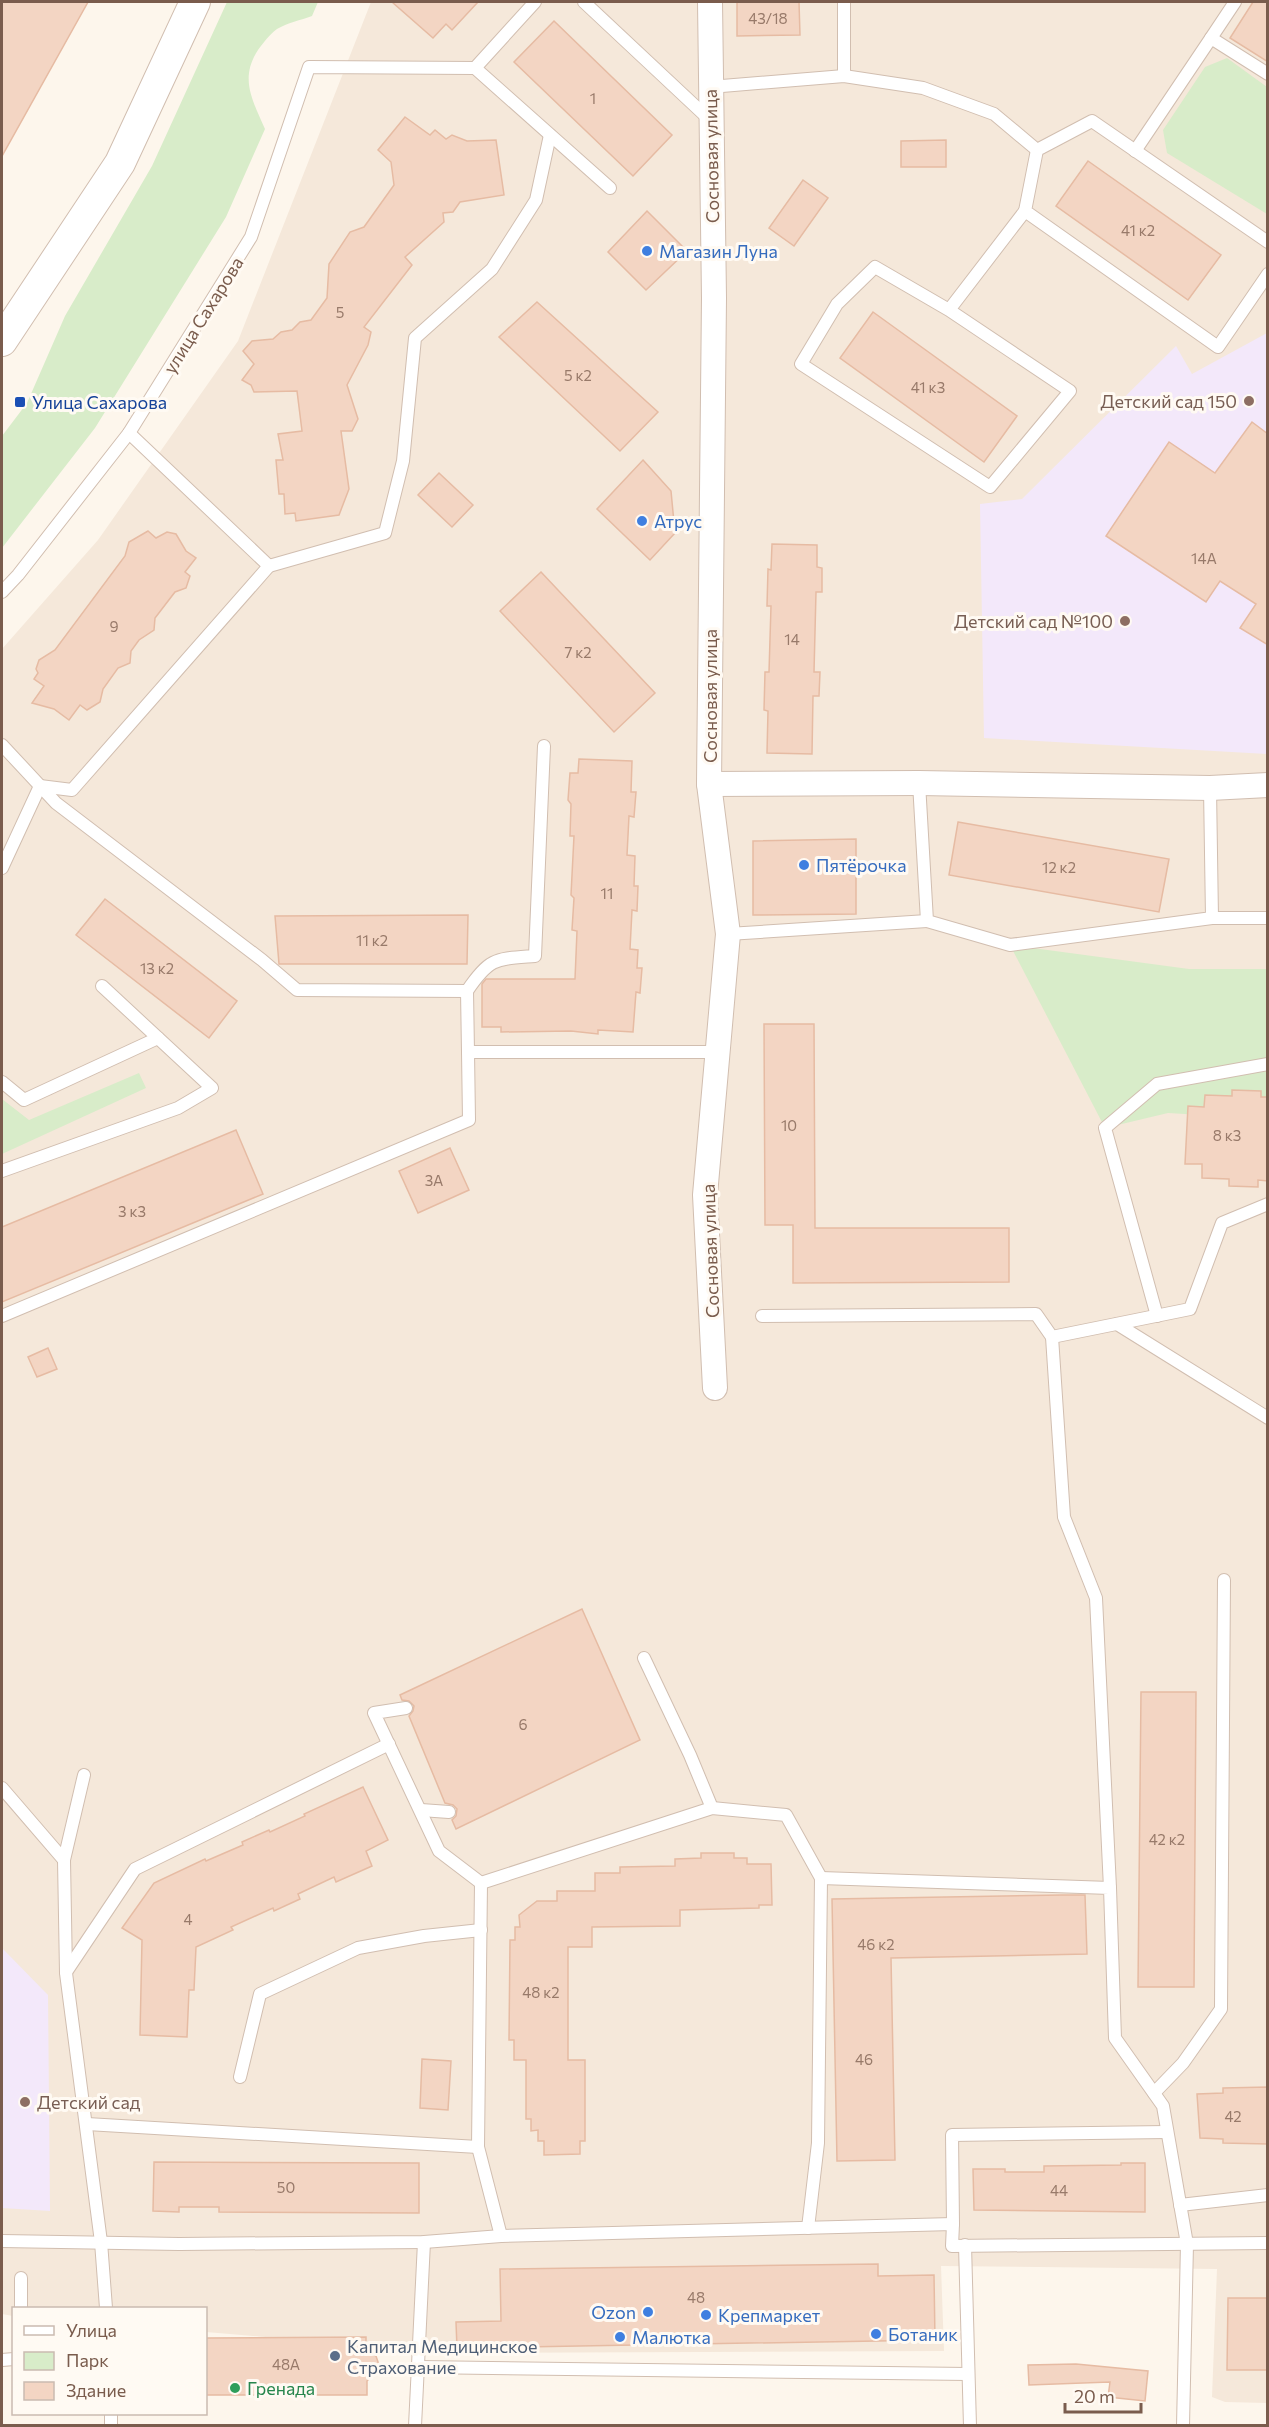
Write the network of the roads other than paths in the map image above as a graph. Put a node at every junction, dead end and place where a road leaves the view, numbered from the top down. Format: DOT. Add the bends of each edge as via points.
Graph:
graph roads {
  1 [pos="195,2"];
  2 [pos="536,2"];
  3 [pos="584,2"];
  4 [pos="710,2"];
  5 [pos="844,2"];
  6 [pos="1235,2"];
  7 [pos="1211,38"];
  8 [pos="475,68"];
  9 [pos="1268,74"];
  10 [pos="844,76"];
  11 [pos="710,87"];
  12 [pos="710,120"];
  13 [pos="550,135"];
  14 [pos="1037,150"];
  15 [pos="1135,151"];
  16 [pos="610,188"];
  17 [pos="1025,211"];
  18 [pos="1268,243"];
  19 [pos="1268,274"];
  20 [pos="949,310"];
  21 [pos="2,340"];
  22 [pos="129,434"];
  23 [pos="269,566"];
  24 [pos="2,592"];
  25 [pos="2,745"];
  26 [pos="544,746"];
  27 [pos="919,783"];
  28 [pos="709,784"];
  29 [pos="1268,785"];
  30 [pos="40,786"];
  31 [pos="1210,788"];
  32 [pos="2,868"];
  33 [pos="1212,918"];
  34 [pos="1268,918"];
  35 [pos="927,921"];
  36 [pos="728,934"];
  37 [pos="102,986"];
  38 [pos="466,991"];
  39 [pos="158,1038"];
  40 [pos="468,1052"];
  41 [pos="719,1052"];
  42 [pos="1268,1064"];
  43 [pos="2,1083"];
  44 [pos="2,1171"];
  45 [pos="1268,1204"];
  46 [pos="2,1316"];
  47 [pos="762,1316"];
  48 [pos="1157,1316"];
  49 [pos="1117,1324"];
  50 [pos="1052,1337"];
  51 [pos="715,1388"];
  52 [pos="1268,1418"];
  53 [pos="1224,1580"];
  54 [pos="644,1658"];
  55 [pos="406,1708"];
  56 [pos="388,1744"];
  57 [pos="84,1775"];
  58 [pos="2,1788"];
  59 [pos="712,1808"];
  60 [pos="421,1810"];
  61 [pos="449,1812"];
  62 [pos="64,1860"];
  63 [pos="821,1878"];
  64 [pos="481,1883"];
  65 [pos="1110,1888"];
  66 [pos="480,1930"];
  67 [pos="66,1973"];
  68 [pos="240,2077"];
  69 [pos="1154,2093"];
  70 [pos="87,2124"];
  71 [pos="1167,2132"];
  72 [pos="478,2147"];
  73 [pos="1268,2195"];
  74 [pos="1180,2205"];
  75 [pos="953,2224"];
  76 [pos="808,2228"];
  77 [pos="501,2236"];
  78 [pos="2,2241"];
  79 [pos="101,2242"];
  80 [pos="424,2242"];
  81 [pos="1187,2244"];
  82 [pos="1268,2244"];
  83 [pos="965,2245"];
  84 [pos="21,2278"];
  85 [pos="21,2307"];
  86 [pos="106,2307"];
  87 [pos="418,2367"];
  88 [pos="968,2373"];
  89 [pos="415,2426"];
  90 [pos="970,2426"];
  91 [pos="1183,2426"];
  1 -- 21 [label="street" via="120,163"];
  2 -- 8 [label="lane"];
  3 -- 12 [label="lane"];
  4 -- 11 [label="street, Сосновая улица"];
  5 -- 10 [label="lane"];
  6 -- 7 [label="lane"];
  7 -- 9 [label="lane"];
  7 -- 15 [label="lane"];
  8 -- 13 [label="lane"];
  8 -- 22 [label="lane, улица Сахарова" via="309,67 251,237"];
  10 -- 11 [label="lane"];
  10 -- 14 [label="lane" via="923,88 994,114"];
  11 -- 12 [label="street, Сосновая улица"];
  12 -- 28 [label="street, Сосновая улица" via="714,298"];
  13 -- 16 [label="lane"];
  13 -- 23 [label="lane" via="536,200 492,270 415,338 404,461 385,533"];
  14 -- 15 [label="lane" via="1092,121"];
  14 -- 17 [label="lane"];
  15 -- 18 [label="lane"];
  17 -- 19 [label="lane" via="1218,347"];
  17 -- 20 [label="lane"];
  20 -- 20 [label="lane" via="1070,391 990,487 801,364 837,304 875,267"];
  22 -- 23 [label="lane"];
  22 -- 24 [label="lane, улица Сахарова"];
  23 -- 30 [label="lane" via="72,790"];
  25 -- 30 [label="lane"];
  26 -- 38 [label="lane" via="535,956 498,959 482,969"];
  27 -- 28 [label="street"];
  27 -- 31 [label="street"];
  27 -- 35 [label="lane"];
  28 -- 36 [label="street, Сосновая улица"];
  29 -- 31 [label="street"];
  30 -- 32 [label="lane"];
  30 -- 38 [label="lane" via="56,803 297,990"];
  31 -- 33 [label="lane"];
  33 -- 34 [label="lane"];
  33 -- 35 [label="lane" via="1010,945"];
  35 -- 36 [label="lane"];
  36 -- 41 [label="street, Сосновая улица"];
  37 -- 39 [label="lane"];
  38 -- 40 [label="lane"];
  39 -- 43 [label="lane" via="24,1100"];
  39 -- 44 [label="lane" via="212,1088 178,1108"];
  40 -- 41 [label="lane"];
  40 -- 46 [label="lane" via="469,1120"];
  41 -- 51 [label="street, Сосновая улица" via="705,1195"];
  42 -- 48 [label="lane" via="1157,1083 1105,1128"];
  45 -- 48 [label="lane" via="1222,1223 1190,1309"];
  47 -- 50 [label="lane" via="1036,1314"];
  48 -- 49 [label="lane"];
  49 -- 50 [label="lane"];
  49 -- 52 [label="lane"];
  50 -- 65 [label="lane" via="1064,1517 1096,1598"];
  53 -- 69 [label="lane" via="1221,2009 1183,2063"];
  54 -- 59 [label="lane"];
  55 -- 56 [label="lane" via="374,1713"];
  56 -- 60 [label="lane"];
  56 -- 67 [label="lane" via="135,1869"];
  57 -- 62 [label="lane"];
  58 -- 62 [label="lane"];
  59 -- 63 [label="lane" via="786,1815"];
  59 -- 64 [label="lane"];
  60 -- 61 [label="lane"];
  60 -- 64 [label="lane" via="439,1851"];
  62 -- 67 [label="lane"];
  63 -- 65 [label="lane"];
  63 -- 76 [label="lane" via="818,2143"];
  64 -- 66 [label="lane"];
  65 -- 69 [label="lane" via="1115,2038"];
  66 -- 68 [label="lane" via="358,1948 260,1994"];
  66 -- 72 [label="lane"];
  67 -- 70 [label="lane"];
  69 -- 71 [label="lane" via="1163,2106"];
  70 -- 72 [label="lane"];
  70 -- 79 [label="lane"];
  71 -- 74 [label="lane"];
  71 -- 75 [label="lane" via="952,2135"];
  72 -- 77 [label="lane"];
  73 -- 74 [label="lane"];
  74 -- 81 [label="lane"];
  75 -- 76 [label="lane"];
  75 -- 83 [label="lane" via="952,2246"];
  76 -- 77 [label="lane"];
  77 -- 80 [label="lane"];
  78 -- 79 [label="lane"];
  79 -- 80 [label="lane"];
  79 -- 86 [label="lane"];
  80 -- 87 [label="lane"];
  81 -- 82 [label="lane"];
  81 -- 83 [label="lane"];
  81 -- 91 [label="lane"];
  83 -- 88 [label="lane"];
  84 -- 85 [label="lane"];
  87 -- 88 [label="lane"];
  87 -- 89 [label="lane"];
  88 -- 90 [label="lane"];
}
